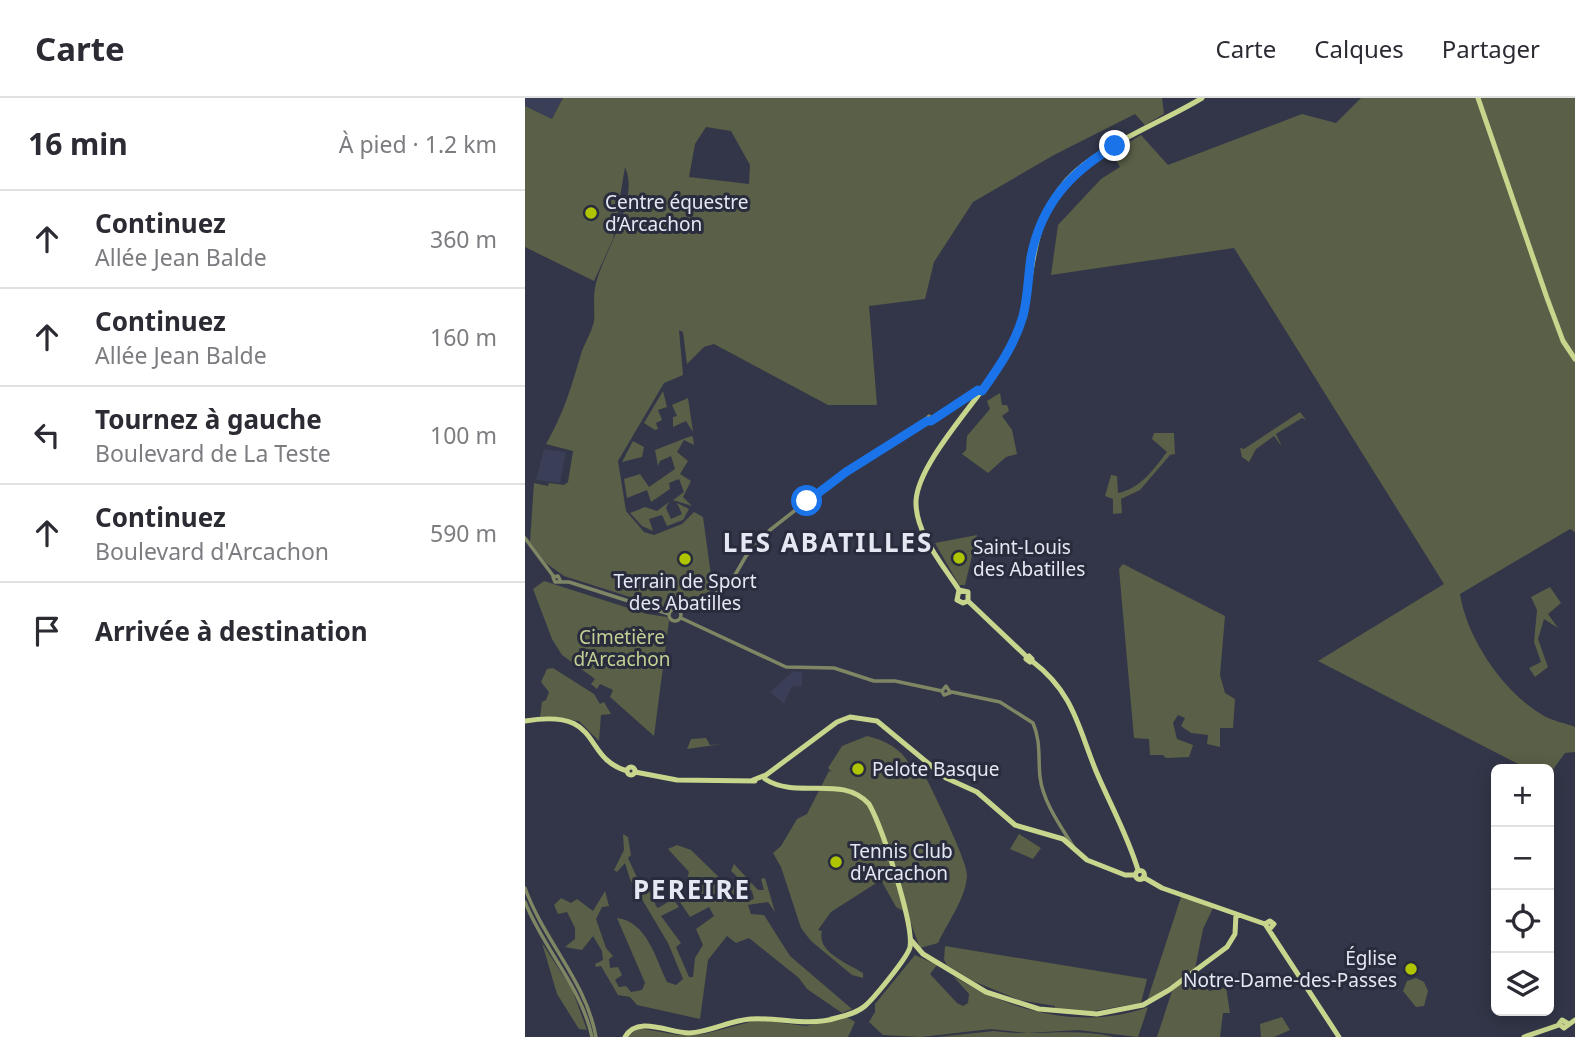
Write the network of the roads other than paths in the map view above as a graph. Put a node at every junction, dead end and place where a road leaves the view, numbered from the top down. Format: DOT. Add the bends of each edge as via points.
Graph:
graph roads {
  1 [pos="1202,98"];
  2 [pos="1478,98"];
  3 [pos="1575,359"];
  4 [pos="982,391"];
  5 [pos="962,399"];
  6 [pos="973,405"];
  7 [pos="525,538"];
  8 [pos="959,590"];
  9 [pos="968,601"];
  10 [pos="680,612"];
  11 [pos="669,614"];
  12 [pos="681,618"];
  13 [pos="525,721"];
  14 [pos="764,777"];
  15 [pos="1063,837"];
  16 [pos="1137,873"];
  17 [pos="525,888"];
  18 [pos="525,902"];
  19 [pos="1236,914"];
  20 [pos="915,952"];
  21 [pos="1575,1020"];
  22 [pos="594,1037"];
  23 [pos="625,1037"];
  24 [pos="1339,1037"];
  25 [pos="1524,1037"];
  1 -- 4 [label="main road" via="1087,163 1057,192 1036,237 1023,315 1006,355"];
  2 -- 3 [label="main road" via="1551,309"];
  4 -- 5 [label="street"];
  4 -- 6 [label="main road"];
  5 -- 6 [label="street"];
  5 -- 10 [label="street" via="932,418 928,416 927,421 813,497 808,496 746,555 728,587"];
  6 -- 8 [label="main road" via="923,475 916,498 923,531"];
  7 -- 11 [label="street" via="554,577"];
  8 -- 9 [label="main road" via="968,592"];
  8 -- 9 [label="main road" via="957,600"];
  9 -- 16 [label="main road" via="1067,697"];
  10 -- 11 [label="street" via="674,609"];
  10 -- 12 [label="street"];
  11 -- 12 [label="street" via="673,621"];
  12 -- 15 [label="street" via="786,667 834,668 874,681 942,691 946,686 950,692 1000,702 1033,723 1041,754 1041,779"];
  13 -- 14 [label="main road" via="574,723 590,734 606,762 627,771 631,767 635,772 677,780"];
  14 -- 15 [label="main road" via="837,722 870,718 946,778 979,793 1008,821"];
  14 -- 20 [label="main road" via="812,790 845,788 869,804 887,846"];
  15 -- 16 [label="main road" via="1087,860 1125,875"];
  16 -- 19 [label="main road" via="1139,879"];
  17 -- 22 [label="street" via="541,928 579,986"];
  18 -- 22 [label="street" via="573,984"];
  19 -- 20 [label="main road" via="1235,934 1227,947 1149,1003 1120,1012 1078,1014 1039,1009 986,992"];
  19 -- 24 [label="main road" via="1267,927"];
  20 -- 23 [label="main road" via="865,1006 838,1018 810,1023 750,1019 698,1032 642,1026"];
  21 -- 25 [label="main road" via="1562,1020 1559,1026"];
}
